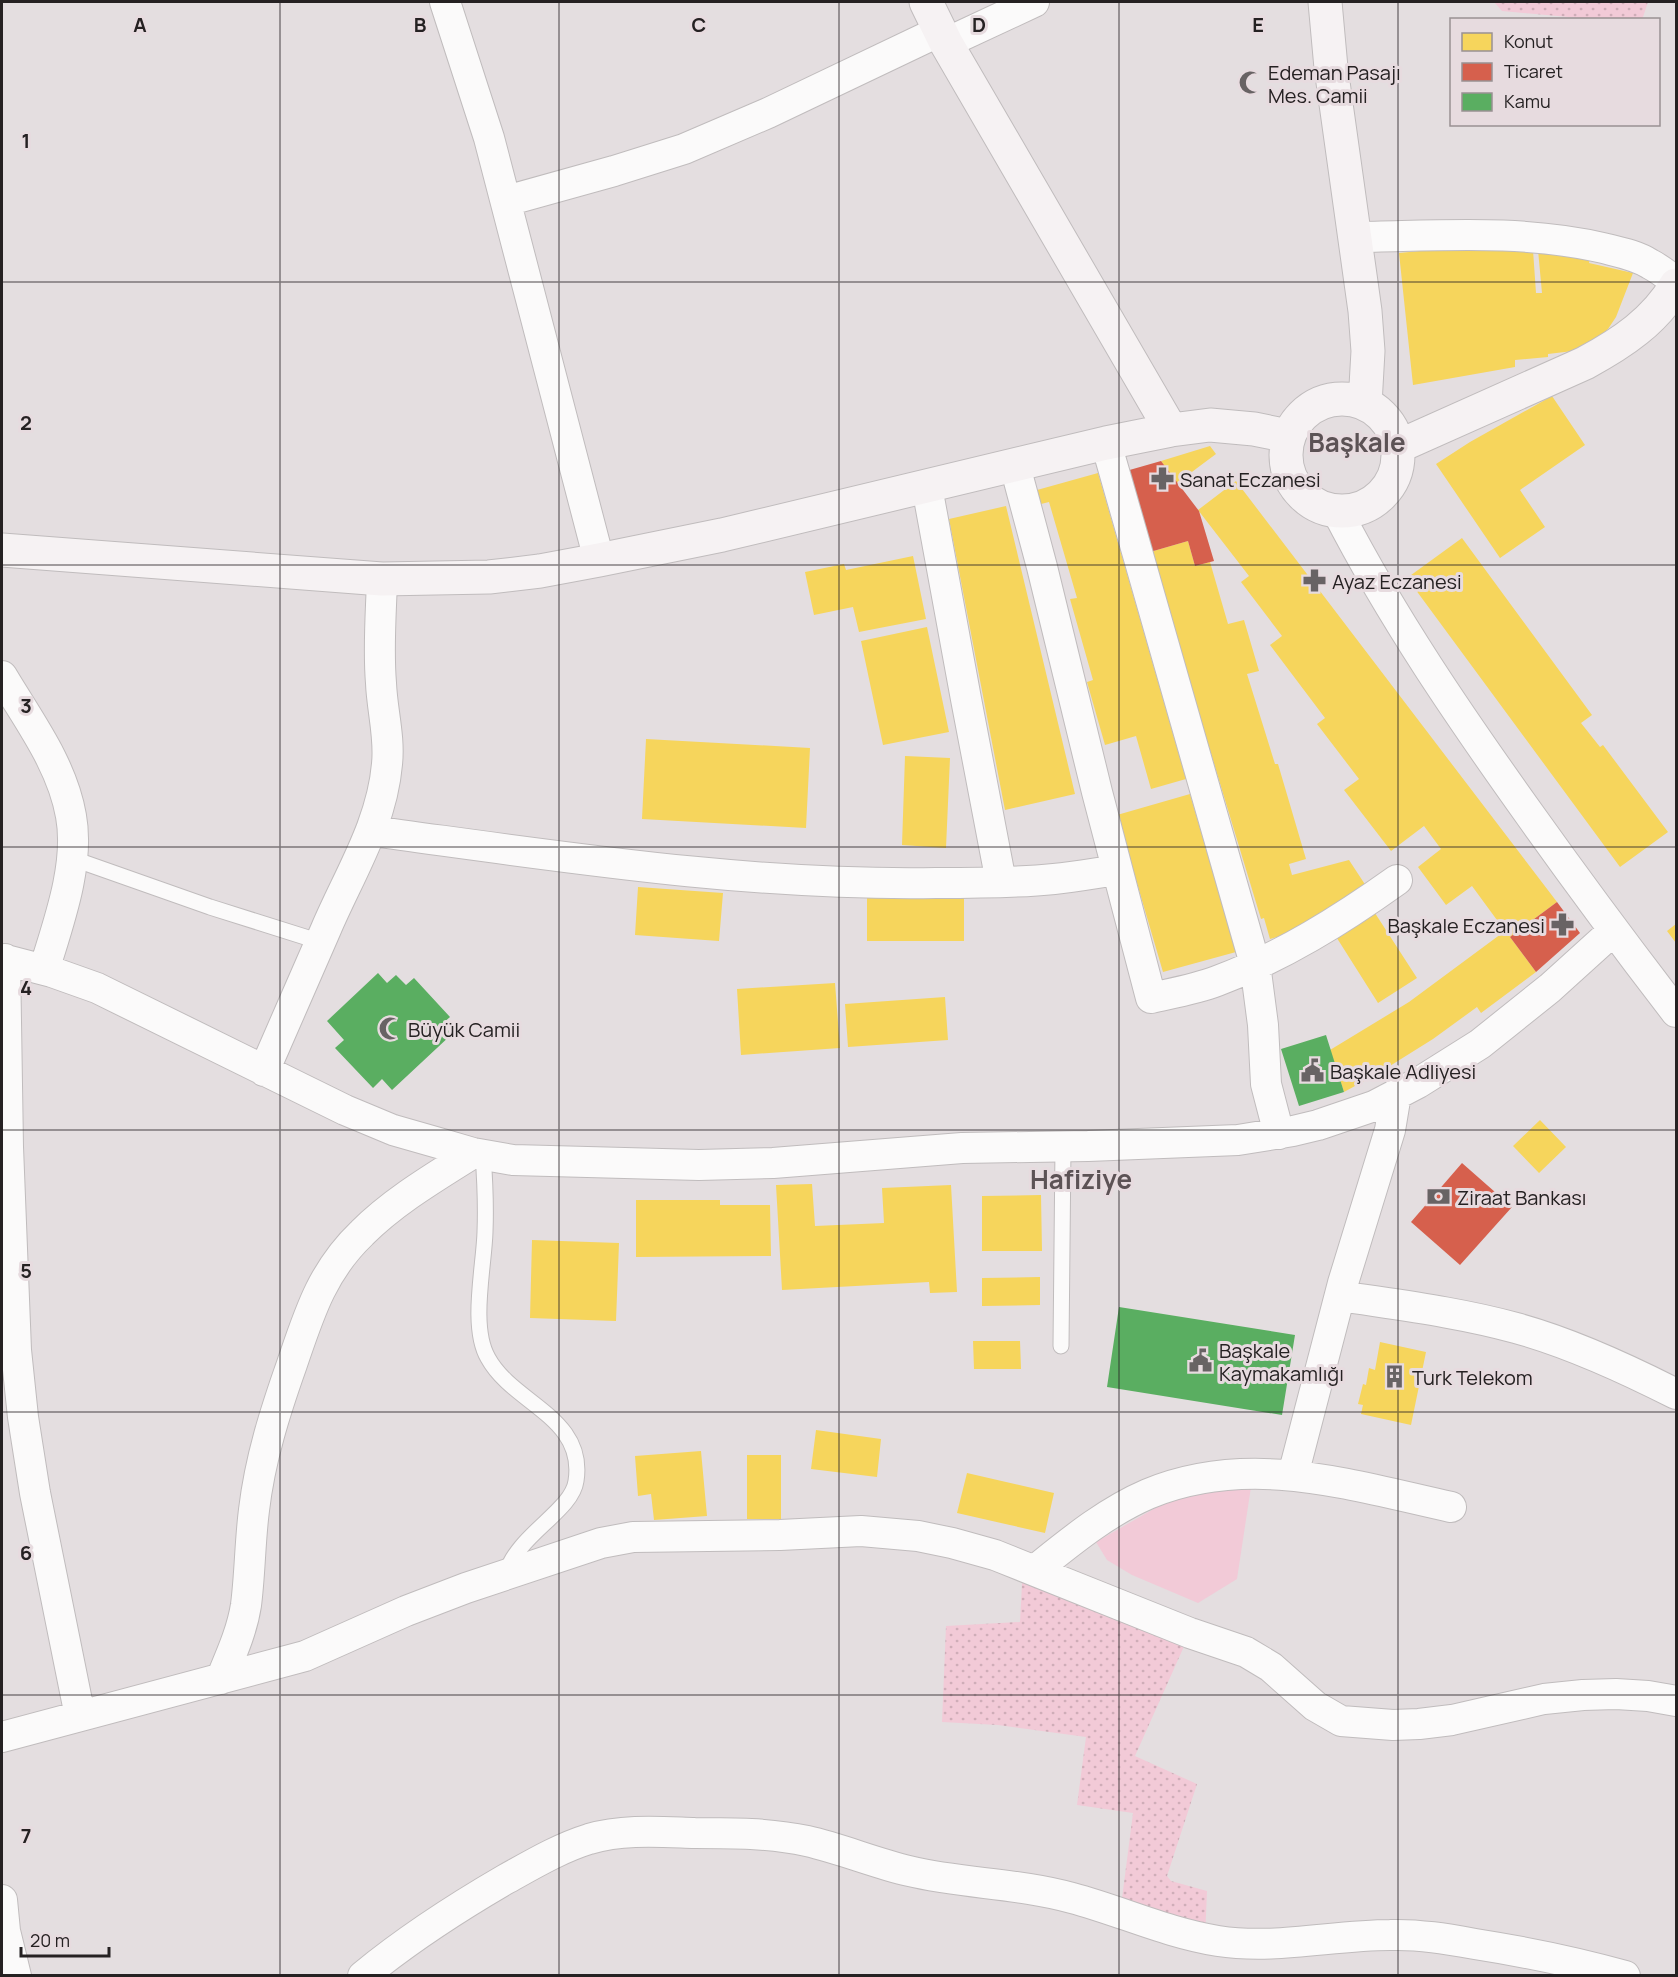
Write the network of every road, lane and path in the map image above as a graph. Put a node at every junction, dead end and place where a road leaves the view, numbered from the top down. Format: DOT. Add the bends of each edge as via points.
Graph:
graph roads {
  1 [pos="445,2"];
  2 [pos="926,2"];
  3 [pos="1034,2"];
  4 [pos="1325,2"];
  5 [pos="943,37"];
  6 [pos="506,201"];
  7 [pos="1356,237"];
  8 [pos="1677,284"];
  9 [pos="1365,404"];
  10 [pos="1171,430"];
  11 [pos="1288,436"];
  12 [pos="1106,443"];
  13 [pos="1397,447"];
  14 [pos="1015,466"];
  15 [pos="927,487"];
  16 [pos="1336,511"];
  17 [pos="2,550"];
  18 [pos="599,560"];
  19 [pos="382,579"];
  20 [pos="2,676"];
  21 [pos="370,831"];
  22 [pos="71,858"];
  23 [pos="1117,870"];
  24 [pos="1397,880"];
  25 [pos="1001,882"];
  26 [pos="1613,931"];
  27 [pos="321,942"];
  28 [pos="3,959"];
  29 [pos="1255,964"];
  30 [pos="44,970"];
  31 [pos="1677,1012"];
  32 [pos="264,1071"];
  33 [pos="1396,1094"];
  34 [pos="5,1120"];
  35 [pos="1279,1134"];
  36 [pos="1063,1147"];
  37 [pos="478,1154"];
  38 [pos="1340,1296"];
  39 [pos="1061,1346"];
  40 [pos="1677,1394"];
  41 [pos="1293,1475"];
  42 [pos="1451,1507"];
  43 [pos="1035,1570"];
  44 [pos="506,1574"];
  45 [pos="221,1678"];
  46 [pos="1677,1701"];
  47 [pos="80,1716"];
  48 [pos="2,1737"];
  49 [pos="2,1900"];
  50 [pos="16,1976"];
  51 [pos="363,1976"];
  52 [pos="1624,1976"];
  1 -- 6 [label="street"];
  2 -- 5 [label="street"];
  3 -- 5 [label="street"];
  4 -- 7 [label="street"];
  5 -- 6 [label="street" via="684,149"];
  5 -- 10 [label="street"];
  6 -- 18 [label="street"];
  7 -- 8 [label="street" via="1553,238 1631,255"];
  7 -- 9 [label="street" via="1368,351"];
  8 -- 13 [label="street" via="1642,326 1606,352"];
  9 -- 11 [label="street" via="1347,399 1319,404 1304,413"];
  9 -- 13 [label="street" via="1392,429"];
  10 -- 11 [label="street" via="1210,424"];
  10 -- 12 [label="street"];
  11 -- 16 [label="street" via="1286,464 1292,482 1318,507"];
  12 -- 14 [label="street"];
  12 -- 29 [label="street"];
  13 -- 16 [label="street" via="1395,474 1380,497 1364,507"];
  14 -- 15 [label="street"];
  14 -- 23 [label="street"];
  15 -- 18 [label="street"];
  15 -- 25 [label="street"];
  16 -- 26 [label="street" via="1362,561 1433,675"];
  17 -- 19 [label="street"];
  18 -- 19 [label="street" via="489,577"];
  19 -- 21 [label="street" via="379,648 387,763 383,794"];
  20 -- 22 [label="street" via="52,760 64,791 71,817"];
  21 -- 25 [label="street" via="730,876 865,884"];
  21 -- 27 [label="street"];
  22 -- 27 [label="lane"];
  22 -- 30 [label="street"];
  23 -- 25 [label="street"];
  23 -- 29 [label="street" via="1151,998 1219,981"];
  24 -- 29 [label="street" via="1345,917"];
  26 -- 31 [label="street"];
  26 -- 33 [label="street" via="1480,1044"];
  27 -- 32 [label="street"];
  28 -- 30 [label="street"];
  28 -- 34 [label="street"];
  29 -- 35 [label="street" via="1266,1084"];
  30 -- 32 [label="street" via="98,988"];
  32 -- 37 [label="street" via="393,1130"];
  33 -- 35 [label="street" via="1344,1117"];
  33 -- 38 [label="street" via="1390,1130"];
  34 -- 47 [label="street" via="23,1417"];
  35 -- 36 [label="street" via="1238,1140"];
  36 -- 37 [label="street" via="962,1148 699,1165 513,1160"];
  36 -- 39 [label="lane"];
  37 -- 44 [label="lane" via="486,1197 479,1307 482,1342 501,1375 565,1431 578,1467 570,1496 518,1550"];
  37 -- 45 [label="street" via="422,1186 362,1233 326,1277 313,1303 267,1437 254,1510 246,1606"];
  38 -- 40 [label="street" via="1516,1328 1609,1362"];
  38 -- 41 [label="street"];
  41 -- 42 [label="street"];
  41 -- 43 [label="street" via="1204,1477 1148,1494 1075,1538"];
  43 -- 44 [label="street" via="952,1543 907,1534 861,1531 633,1538 601,1543"];
  43 -- 46 [label="street" via="1246,1652 1271,1666 1315,1706 1341,1720 1419,1724 1583,1695 1616,1694"];
  44 -- 45 [label="street" via="406,1611 305,1656"];
  45 -- 47 [label="street"];
  47 -- 48 [label="street"];
  49 -- 50 [label="street"];
  51 -- 52 [label="street" via="422,1931 535,1863 585,1840 637,1832 735,1833 806,1841 940,1878 1033,1888 1075,1898 1152,1925 1223,1942 1433,1937 1521,1951"];
}
